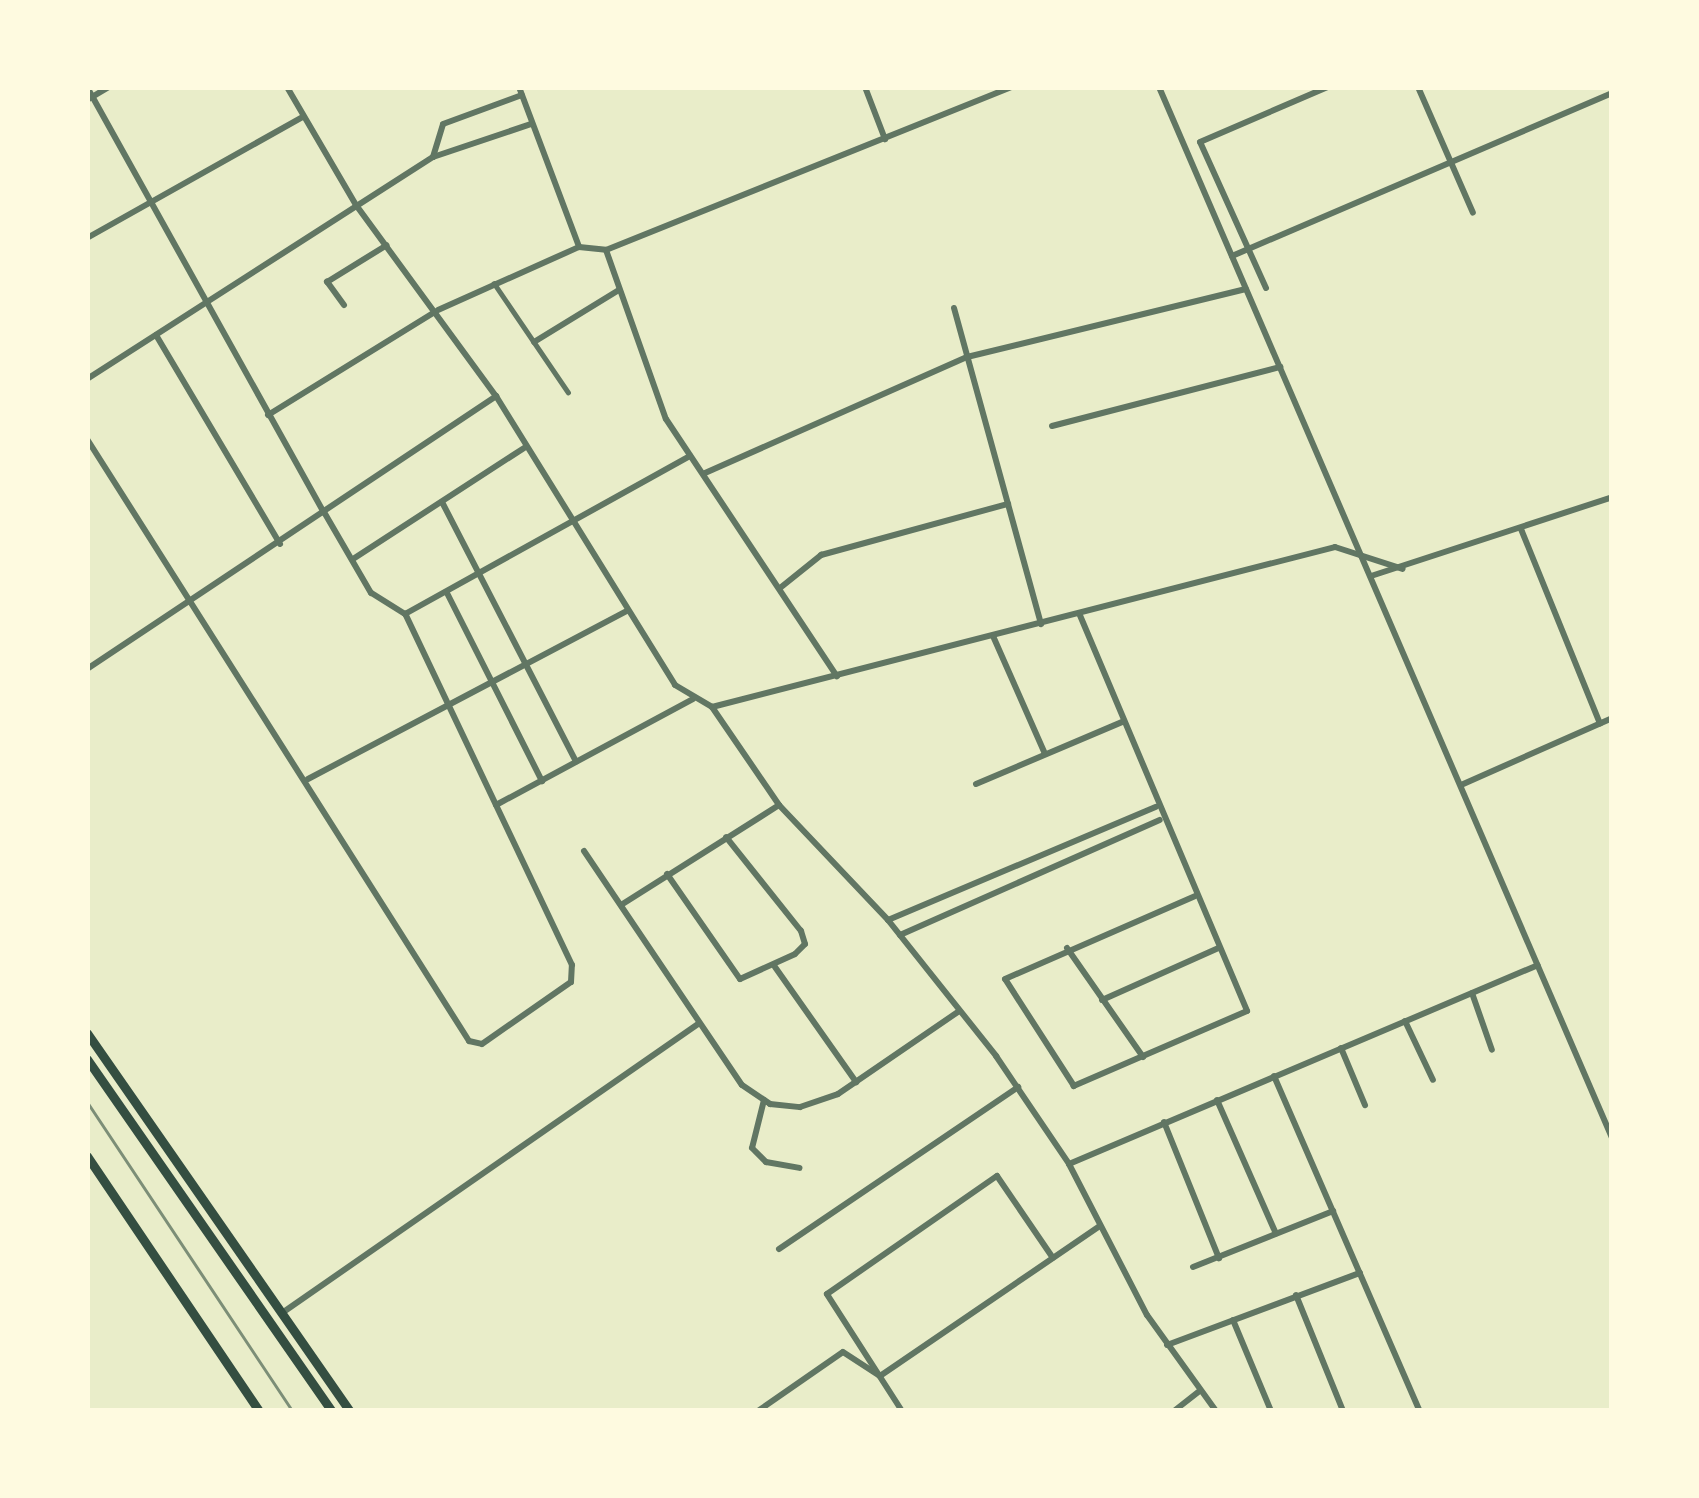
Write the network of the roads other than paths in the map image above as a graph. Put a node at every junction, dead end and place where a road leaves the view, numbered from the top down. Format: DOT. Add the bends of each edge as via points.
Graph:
graph roads {
  1 [pos="87,87"];
  2 [pos="110,87"];
  3 [pos="287,87"];
  4 [pos="865,87"];
  5 [pos="1011,87"];
  6 [pos="1159,87"];
  7 [pos="1328,87"];
  8 [pos="1418,87"];
  9 [pos="520,91"];
  10 [pos="1612,93"];
  11 [pos="90,98"];
  12 [pos="303,117"];
  13 [pos="531,124"];
  14 [pos="885,139"];
  15 [pos="433,157"];
  16 [pos="1453,162"];
  17 [pos="150,199"];
  18 [pos="356,205"];
  19 [pos="1473,213"];
  20 [pos="87,238"];
  21 [pos="386,245"];
  22 [pos="579,248"];
  23 [pos="1249,249"];
  24 [pos="606,250"];
  25 [pos="1232,256"];
  26 [pos="494,283"];
  27 [pos="1266,288"];
  28 [pos="1246,289"];
  29 [pos="619,290"];
  30 [pos="206,301"];
  31 [pos="344,305"];
  32 [pos="954,308"];
  33 [pos="438,310"];
  34 [pos="156,335"];
  35 [pos="534,342"];
  36 [pos="967,357"];
  37 [pos="1280,367"];
  38 [pos="87,380"];
  39 [pos="568,392"];
  40 [pos="496,396"];
  41 [pos="268,415"];
  42 [pos="1052,426"];
  43 [pos="87,439"];
  44 [pos="524,448"];
  45 [pos="692,455"];
  46 [pos="705,473"];
  47 [pos="1612,496"];
  48 [pos="442,502"];
  49 [pos="1008,504"];
  50 [pos="323,512"];
  51 [pos="573,525"];
  52 [pos="1521,529"];
  53 [pos="280,544"];
  54 [pos="1360,550"];
  55 [pos="353,560"];
  56 [pos="1402,569"];
  57 [pos="1371,576"];
  58 [pos="481,577"];
  59 [pos="780,588"];
  60 [pos="447,593"];
  61 [pos="193,600"];
  62 [pos="626,611"];
  63 [pos="405,614"];
  64 [pos="1079,614"];
  65 [pos="1041,623"];
  66 [pos="993,636"];
  67 [pos="525,665"];
  68 [pos="87,669"];
  69 [pos="838,678"];
  70 [pos="491,682"];
  71 [pos="693,699"];
  72 [pos="451,703"];
  73 [pos="712,707"];
  74 [pos="1612,718"];
  75 [pos="1122,722"];
  76 [pos="1600,724"];
  77 [pos="1045,754"];
  78 [pos="576,762"];
  79 [pos="308,779"];
  80 [pos="542,781"];
  81 [pos="976,784"];
  82 [pos="1461,785"];
  83 [pos="778,805"];
  84 [pos="496,806"];
  85 [pos="1156,807"];
  86 [pos="1162,820"];
  87 [pos="726,837"];
  88 [pos="584,850"];
  89 [pos="667,874"];
  90 [pos="1195,896"];
  91 [pos="621,905"];
  92 [pos="888,920"];
  93 [pos="900,935"];
  94 [pos="1067,948"];
  95 [pos="1218,948"];
  96 [pos="1538,965"];
  97 [pos="775,967"];
  98 [pos="1472,992"];
  99 [pos="1102,1000"];
  100 [pos="959,1011"];
  101 [pos="1405,1021"];
  102 [pos="700,1023"];
  103 [pos="87,1034"];
  104 [pos="1341,1048"];
  105 [pos="1492,1050"];
  106 [pos="1143,1057"];
  107 [pos="87,1059"];
  108 [pos="1274,1076"];
  109 [pos="1433,1080"];
  110 [pos="856,1082"];
  111 [pos="1018,1088"];
  112 [pos="764,1100"];
  113 [pos="1217,1100"];
  114 [pos="1365,1105"];
  115 [pos="1164,1122"];
  116 [pos="1612,1138"];
  117 [pos="87,1156"];
  118 [pos="1069,1164"];
  119 [pos="799,1168"];
  120 [pos="1333,1210"];
  121 [pos="1100,1226"];
  122 [pos="1276,1234"];
  123 [pos="779,1249"];
  124 [pos="1053,1258"];
  125 [pos="1219,1258"];
  126 [pos="1193,1268"];
  127 [pos="1360,1273"];
  128 [pos="1296,1295"];
  129 [pos="282,1313"];
  130 [pos="1233,1320"];
  131 [pos="1167,1346"];
  132 [pos="880,1376"];
  133 [pos="1200,1391"];
  134 [pos="259,1411"];
  135 [pos="332,1411"];
  136 [pos="350,1411"];
  137 [pos="758,1411"];
  138 [pos="902,1411"];
  139 [pos="1174,1411"];
  140 [pos="1216,1411"];
  141 [pos="1271,1411"];
  142 [pos="1343,1411"];
  143 [pos="1420,1411"];
  1 -- 11 [label="street"];
  2 -- 11 [label="street"];
  3 -- 12 [label="street"];
  4 -- 14 [label="street"];
  5 -- 14 [label="street"];
  6 -- 25 [label="street"];
  7 -- 23 [label="street" via="1200,142"];
  8 -- 16 [label="street"];
  9 -- 13 [label="street"];
  9 -- 15 [label="street" via="443,124"];
  10 -- 16 [label="street"];
  11 -- 17 [label="street"];
  12 -- 17 [label="street"];
  12 -- 18 [label="street"];
  13 -- 15 [label="street"];
  13 -- 22 [label="street"];
  14 -- 24 [label="street"];
  15 -- 18 [label="street"];
  16 -- 19 [label="street"];
  16 -- 23 [label="street"];
  17 -- 20 [label="street"];
  17 -- 30 [label="street"];
  18 -- 21 [label="street"];
  18 -- 30 [label="street"];
  21 -- 31 [label="street" via="327,282"];
  21 -- 33 [label="street"];
  22 -- 24 [label="street"];
  22 -- 26 [label="street"];
  23 -- 25 [label="street"];
  23 -- 27 [label="street"];
  24 -- 29 [label="street"];
  25 -- 28 [label="street"];
  26 -- 33 [label="street"];
  26 -- 35 [label="street"];
  28 -- 36 [label="street"];
  28 -- 37 [label="street"];
  29 -- 35 [label="street"];
  29 -- 45 [label="street" via="666,419"];
  30 -- 34 [label="street"];
  30 -- 41 [label="street"];
  32 -- 36 [label="street"];
  33 -- 40 [label="street"];
  33 -- 41 [label="street"];
  34 -- 38 [label="street"];
  34 -- 53 [label="street"];
  35 -- 39 [label="street"];
  36 -- 46 [label="street"];
  36 -- 49 [label="street"];
  37 -- 42 [label="street"];
  37 -- 54 [label="street"];
  40 -- 44 [label="street"];
  40 -- 50 [label="street"];
  41 -- 50 [label="street"];
  43 -- 61 [label="street"];
  44 -- 48 [label="street"];
  44 -- 51 [label="street"];
  45 -- 46 [label="street"];
  45 -- 51 [label="street"];
  46 -- 59 [label="street"];
  47 -- 52 [label="street"];
  48 -- 55 [label="street"];
  48 -- 58 [label="street"];
  49 -- 59 [label="street" via="821,555"];
  49 -- 65 [label="street"];
  50 -- 53 [label="street"];
  50 -- 55 [label="street"];
  51 -- 58 [label="street"];
  51 -- 62 [label="street"];
  52 -- 56 [label="street"];
  52 -- 76 [label="street"];
  53 -- 61 [label="street"];
  54 -- 56 [label="street"];
  54 -- 57 [label="street"];
  54 -- 64 [label="street" via="1335,547"];
  55 -- 63 [label="street" via="371,592"];
  56 -- 57 [label="street"];
  57 -- 82 [label="street"];
  58 -- 60 [label="street"];
  58 -- 67 [label="street"];
  59 -- 69 [label="street"];
  60 -- 63 [label="street"];
  60 -- 70 [label="street"];
  61 -- 68 [label="street"];
  61 -- 79 [label="street"];
  62 -- 67 [label="street"];
  62 -- 71 [label="street" via="675,686"];
  63 -- 72 [label="street"];
  64 -- 65 [label="street"];
  64 -- 75 [label="street"];
  65 -- 66 [label="street"];
  66 -- 69 [label="street"];
  66 -- 77 [label="street"];
  67 -- 70 [label="street"];
  67 -- 78 [label="street"];
  69 -- 73 [label="street"];
  70 -- 72 [label="street"];
  70 -- 80 [label="street"];
  71 -- 73 [label="street"];
  71 -- 78 [label="street"];
  72 -- 79 [label="street"];
  72 -- 84 [label="street"];
  73 -- 83 [label="street"];
  74 -- 76 [label="street"];
  75 -- 77 [label="street"];
  75 -- 85 [label="street"];
  76 -- 82 [label="street"];
  77 -- 81 [label="street"];
  78 -- 80 [label="street"];
  79 -- 84 [label="street" via="469,1041 496,1036 575,975"];
  80 -- 84 [label="street"];
  82 -- 96 [label="street"];
  83 -- 87 [label="street"];
  83 -- 92 [label="street"];
  85 -- 86 [label="street"];
  85 -- 92 [label="street"];
  86 -- 90 [label="street"];
  86 -- 93 [label="street"];
  87 -- 89 [label="street"];
  87 -- 97 [label="street" via="804,938 802,949"];
  88 -- 91 [label="street"];
  89 -- 91 [label="street"];
  89 -- 97 [label="street" via="740,980"];
  90 -- 94 [label="street"];
  90 -- 95 [label="street"];
  91 -- 102 [label="street"];
  92 -- 93 [label="street"];
  93 -- 100 [label="street"];
  94 -- 99 [label="street"];
  94 -- 106 [label="street" via="1005,980 1073,1086"];
  95 -- 99 [label="street"];
  95 -- 106 [label="street" via="1247,1011"];
  96 -- 98 [label="street"];
  96 -- 116 [label="street"];
  97 -- 110 [label="street"];
  98 -- 101 [label="street"];
  98 -- 105 [label="street"];
  99 -- 106 [label="street"];
  100 -- 110 [label="street"];
  100 -- 111 [label="street"];
  101 -- 104 [label="street"];
  101 -- 109 [label="street"];
  102 -- 112 [label="street" via="742,1085"];
  102 -- 129 [label="street"];
  103 -- 129 [label="main road"];
  104 -- 108 [label="street"];
  104 -- 114 [label="street"];
  107 -- 135 [label="main road"];
  108 -- 113 [label="street"];
  108 -- 120 [label="street"];
  110 -- 112 [label="street" via="800,1107"];
  111 -- 118 [label="street"];
  111 -- 123 [label="street"];
  112 -- 119 [label="street" via="752,1148 766,1162"];
  113 -- 115 [label="street"];
  113 -- 122 [label="street"];
  115 -- 118 [label="street"];
  115 -- 125 [label="street"];
  117 -- 134 [label="main road"];
  118 -- 121 [label="street"];
  120 -- 122 [label="street"];
  120 -- 127 [label="street"];
  121 -- 124 [label="street"];
  121 -- 131 [label="street"];
  122 -- 125 [label="street"];
  124 -- 132 [label="street"];
  124 -- 132 [label="street" via="998,1176 978,1189 827,1294"];
  125 -- 126 [label="street"];
  127 -- 128 [label="street"];
  127 -- 143 [label="street"];
  128 -- 130 [label="street"];
  128 -- 142 [label="street"];
  129 -- 136 [label="main road"];
  130 -- 131 [label="street"];
  130 -- 141 [label="street"];
  131 -- 133 [label="street"];
  132 -- 137 [label="street" via="842,1352"];
  132 -- 138 [label="street"];
  133 -- 139 [label="street"];
  133 -- 140 [label="street"];
}
